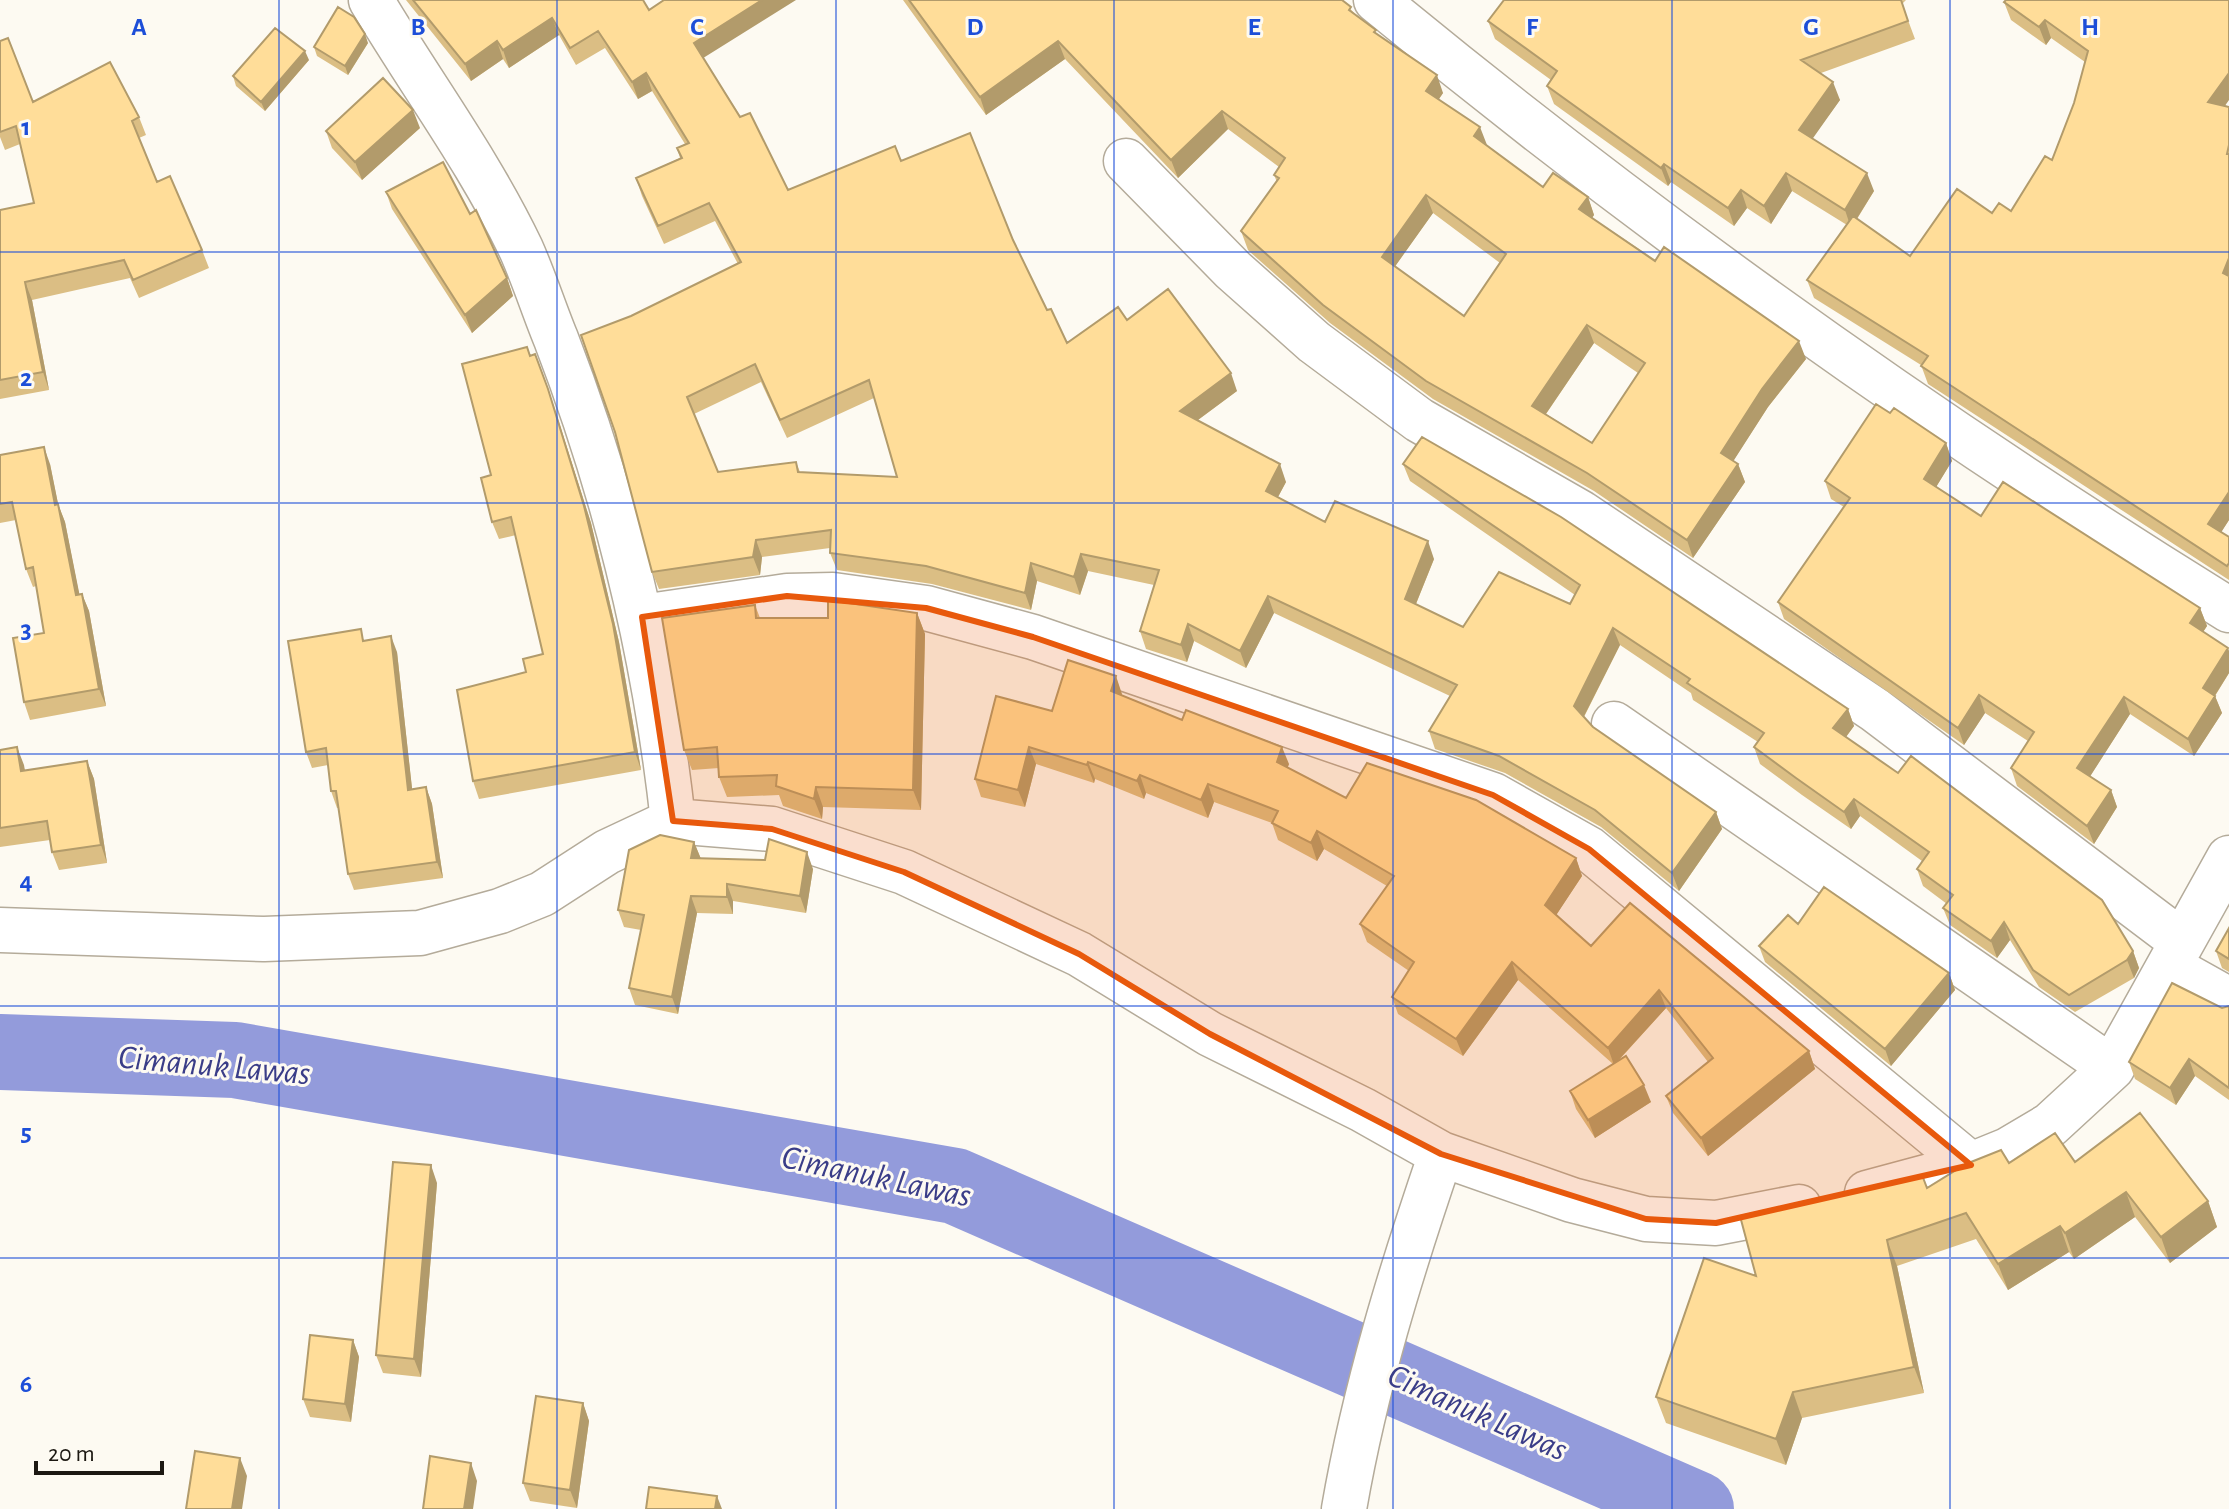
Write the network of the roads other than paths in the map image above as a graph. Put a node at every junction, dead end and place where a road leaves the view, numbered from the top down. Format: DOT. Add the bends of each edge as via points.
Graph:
graph roads {
  1 [pos="371,0"];
  2 [pos="1376,0"];
  3 [pos="1126,161"];
  4 [pos="2229,610"];
  5 [pos="642,617"];
  6 [pos="1614,724"];
  7 [pos="673,821"];
  8 [pos="2229,858"];
  9 [pos="0,930"];
  10 [pos="2176,954"];
  11 [pos="2229,1000"];
  12 [pos="2112,1068"];
  13 [pos="1441,1154"];
  14 [pos="1971,1165"];
  15 [pos="1344,1509"];
  1 -- 5 [label="street" via="469,150 521,250 586,416"];
  2 -- 4 [label="street" via="1834,350 2061,506"];
  3 -- 10 [label="street" via="1233,270 1314,342 1419,420 1581,513 1875,710"];
  5 -- 7 [label="street"];
  5 -- 14 [label="street" via="787,596 833,595 926,608 1033,637 1493,795 1589,849"];
  6 -- 12 [label="street"];
  7 -- 9 [label="street" via="607,852 520,904 420,933 264,939"];
  7 -- 13 [label="street" via="772,829 904,872 1079,954 1210,1034"];
  8 -- 10 [label="street"];
  10 -- 11 [label="street"];
  10 -- 12 [label="street"];
  12 -- 14 [label="street" via="2050,1125"];
  13 -- 14 [label="street" via="1572,1200 1646,1219 1716,1223"];
  13 -- 15 [label="street" via="1392,1297"];
}
